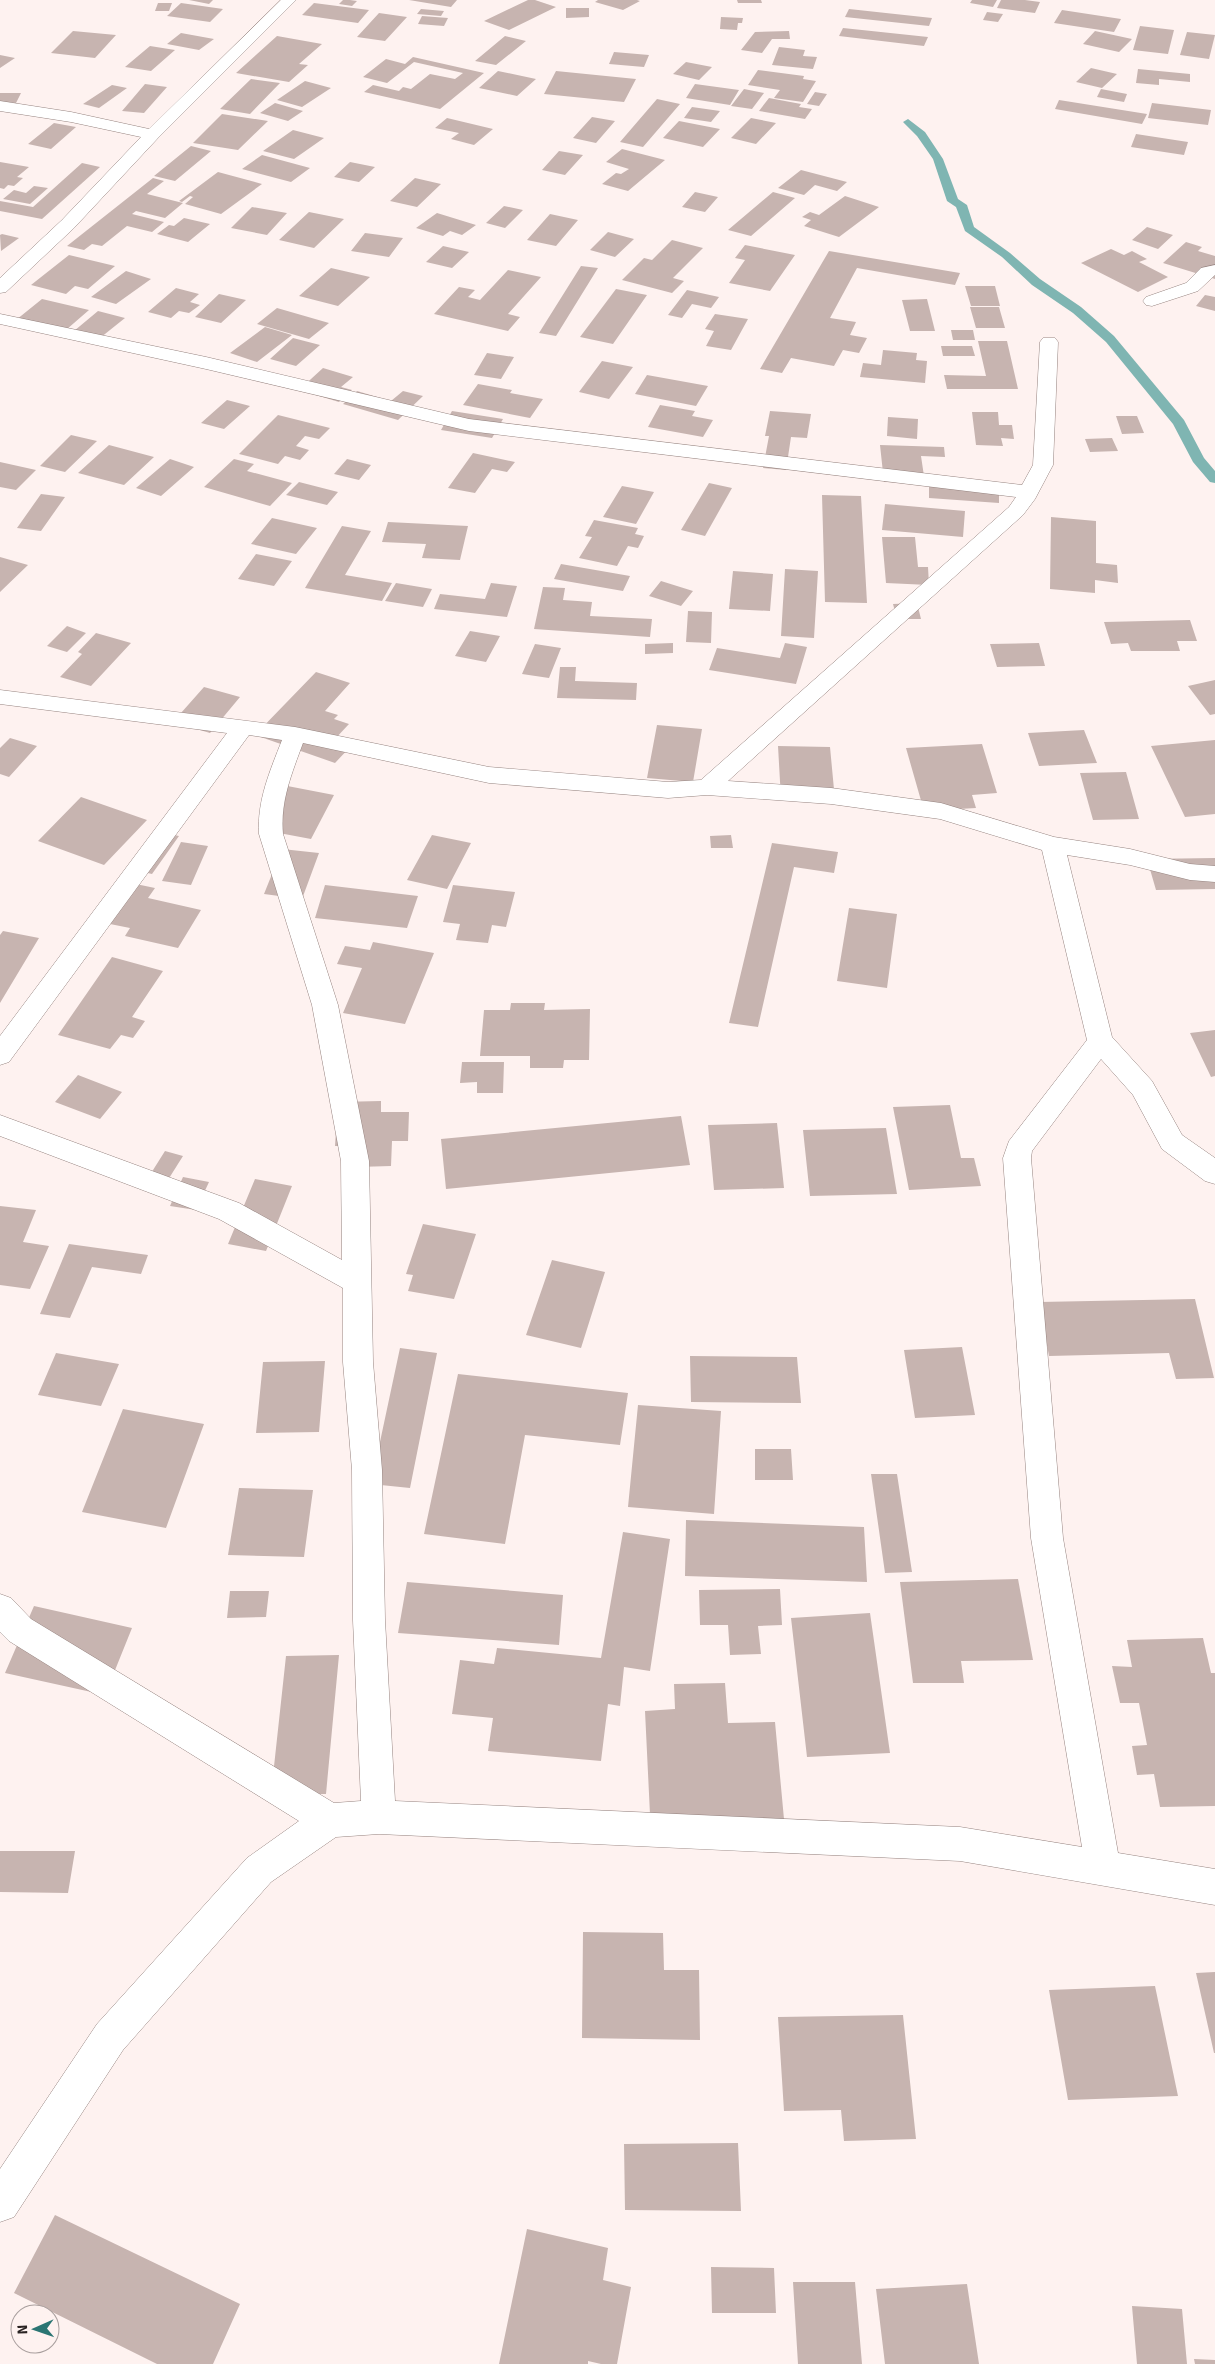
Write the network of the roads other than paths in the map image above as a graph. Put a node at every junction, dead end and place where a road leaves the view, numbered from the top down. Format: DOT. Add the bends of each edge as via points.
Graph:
graph roads {
  1 [pos="289,0"];
  2 [pos="0,106"];
  3 [pos="152,135"];
  4 [pos="1215,270"];
  5 [pos="0,288"];
  6 [pos="1152,301"];
  7 [pos="0,319"];
  8 [pos="1049,342"];
  9 [pos="1028,492"];
  10 [pos="0,697"];
  11 [pos="243,727"];
  12 [pos="295,734"];
  13 [pos="707,787"];
  14 [pos="1053,845"];
  15 [pos="1215,874"];
  16 [pos="1100,1041"];
  17 [pos="0,1055"];
  18 [pos="0,1125"];
  19 [pos="1215,1173"];
  20 [pos="357,1282"];
  21 [pos="0,1609"];
  22 [pos="379,1817"];
  23 [pos="330,1820"];
  24 [pos="1103,1869"];
  25 [pos="1215,1887"];
  26 [pos="0,2203"];
  1 -- 3 [label="street"];
  2 -- 3 [label="street" via="71,117"];
  3 -- 5 [label="street" via="68,224"];
  4 -- 6 [label="street" via="1207,272 1192,287"];
  7 -- 9 [label="street" via="206,363 469,426"];
  8 -- 9 [label="street" via="1043,465"];
  9 -- 13 [label="street" via="1016,511"];
  10 -- 11 [label="street"];
  11 -- 12 [label="street"];
  11 -- 17 [label="street"];
  12 -- 13 [label="street" via="479,774 668,790"];
  12 -- 20 [label="street" via="270,809 269,823 325,1005 355,1161"];
  13 -- 14 [label="street" via="831,796 940,811"];
  14 -- 15 [label="street"];
  14 -- 16 [label="street"];
  16 -- 19 [label="street" via="1143,1088 1172,1142"];
  16 -- 24 [label="street" via="1018,1148 1017,1158 1047,1538"];
  18 -- 20 [label="street" via="229,1211"];
  20 -- 22 [label="street"];
  21 -- 23 [label="street" via="20,1630"];
  22 -- 23 [label="street"];
  22 -- 24 [label="street" via="960,1844"];
  23 -- 26 [label="street" via="259,1870 110,2037"];
  24 -- 25 [label="street"];
}
